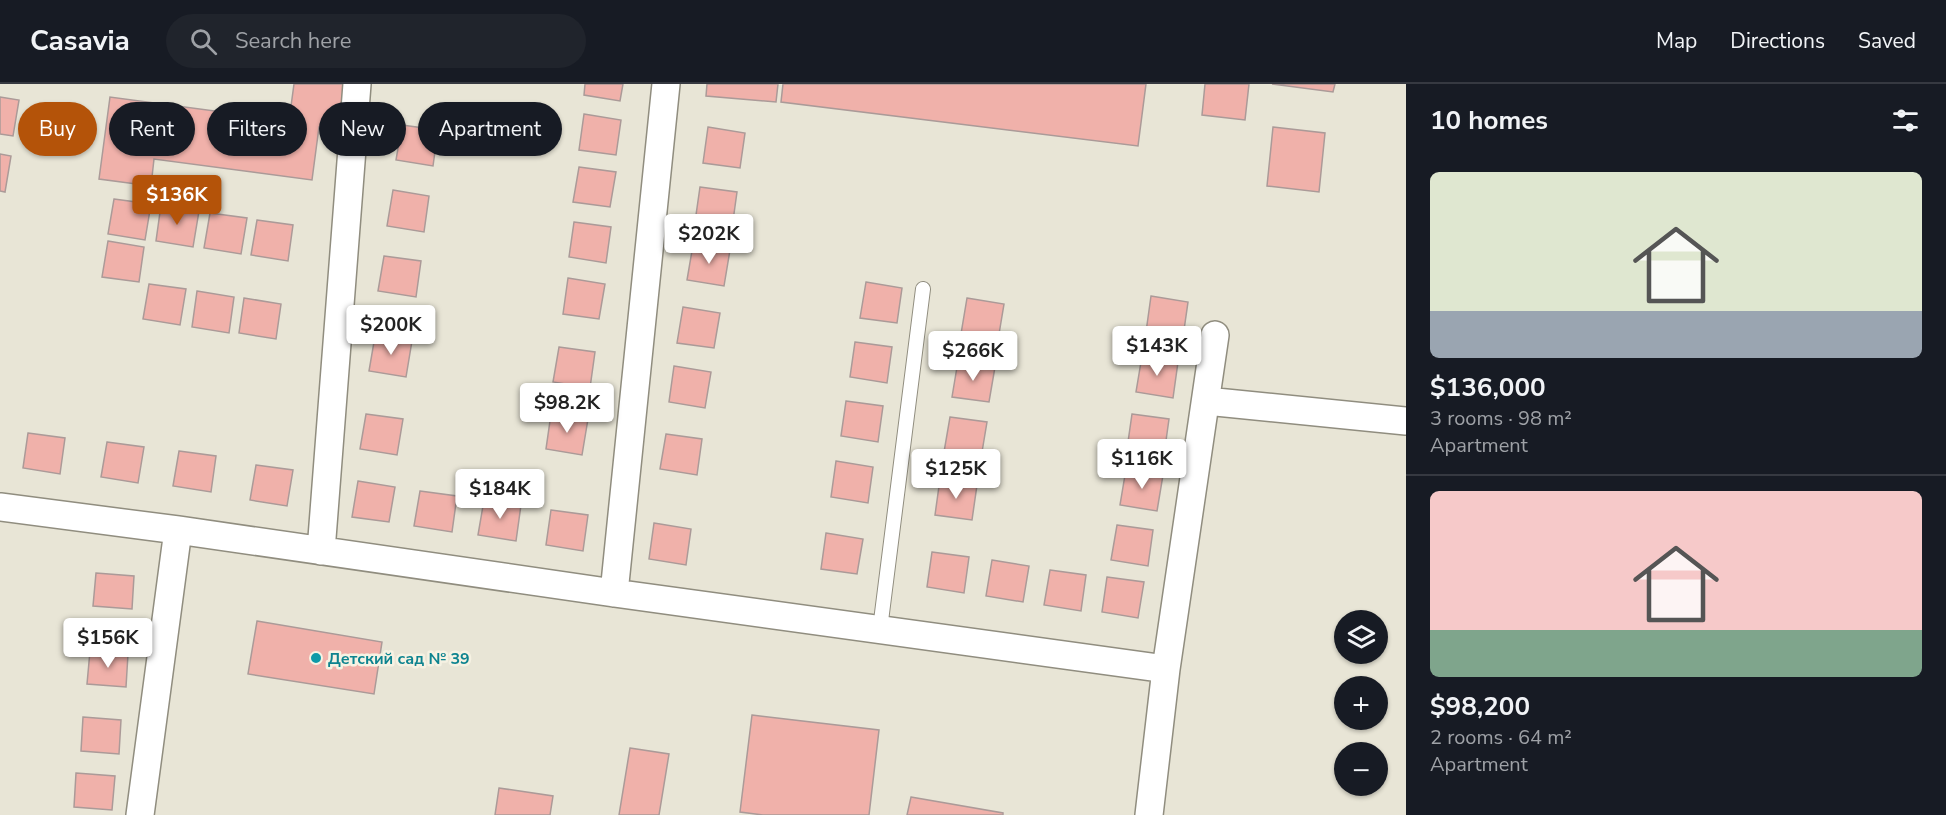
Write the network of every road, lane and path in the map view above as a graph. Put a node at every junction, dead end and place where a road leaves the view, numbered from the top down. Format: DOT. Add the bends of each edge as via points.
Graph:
graph roads {
  1 [pos="357,84"];
  2 [pos="666,84"];
  3 [pos="923,289"];
  4 [pos="1215,335"];
  5 [pos="1206,401"];
  6 [pos="1406,421"];
  7 [pos="0,507"];
  8 [pos="178,530"];
  9 [pos="321,550"];
  10 [pos="614,593"];
  11 [pos="880,629"];
  12 [pos="1166,669"];
  13 [pos="140,815"];
  14 [pos="1149,815"];
  1 -- 9 [label="street"];
  2 -- 10 [label="street"];
  3 -- 11 [label="lane"];
  4 -- 5 [label="street"];
  5 -- 6 [label="street"];
  5 -- 12 [label="street"];
  7 -- 8 [label="street"];
  8 -- 9 [label="street"];
  8 -- 13 [label="street"];
  9 -- 10 [label="street"];
  10 -- 11 [label="street"];
  11 -- 12 [label="street"];
  12 -- 14 [label="street"];
}
